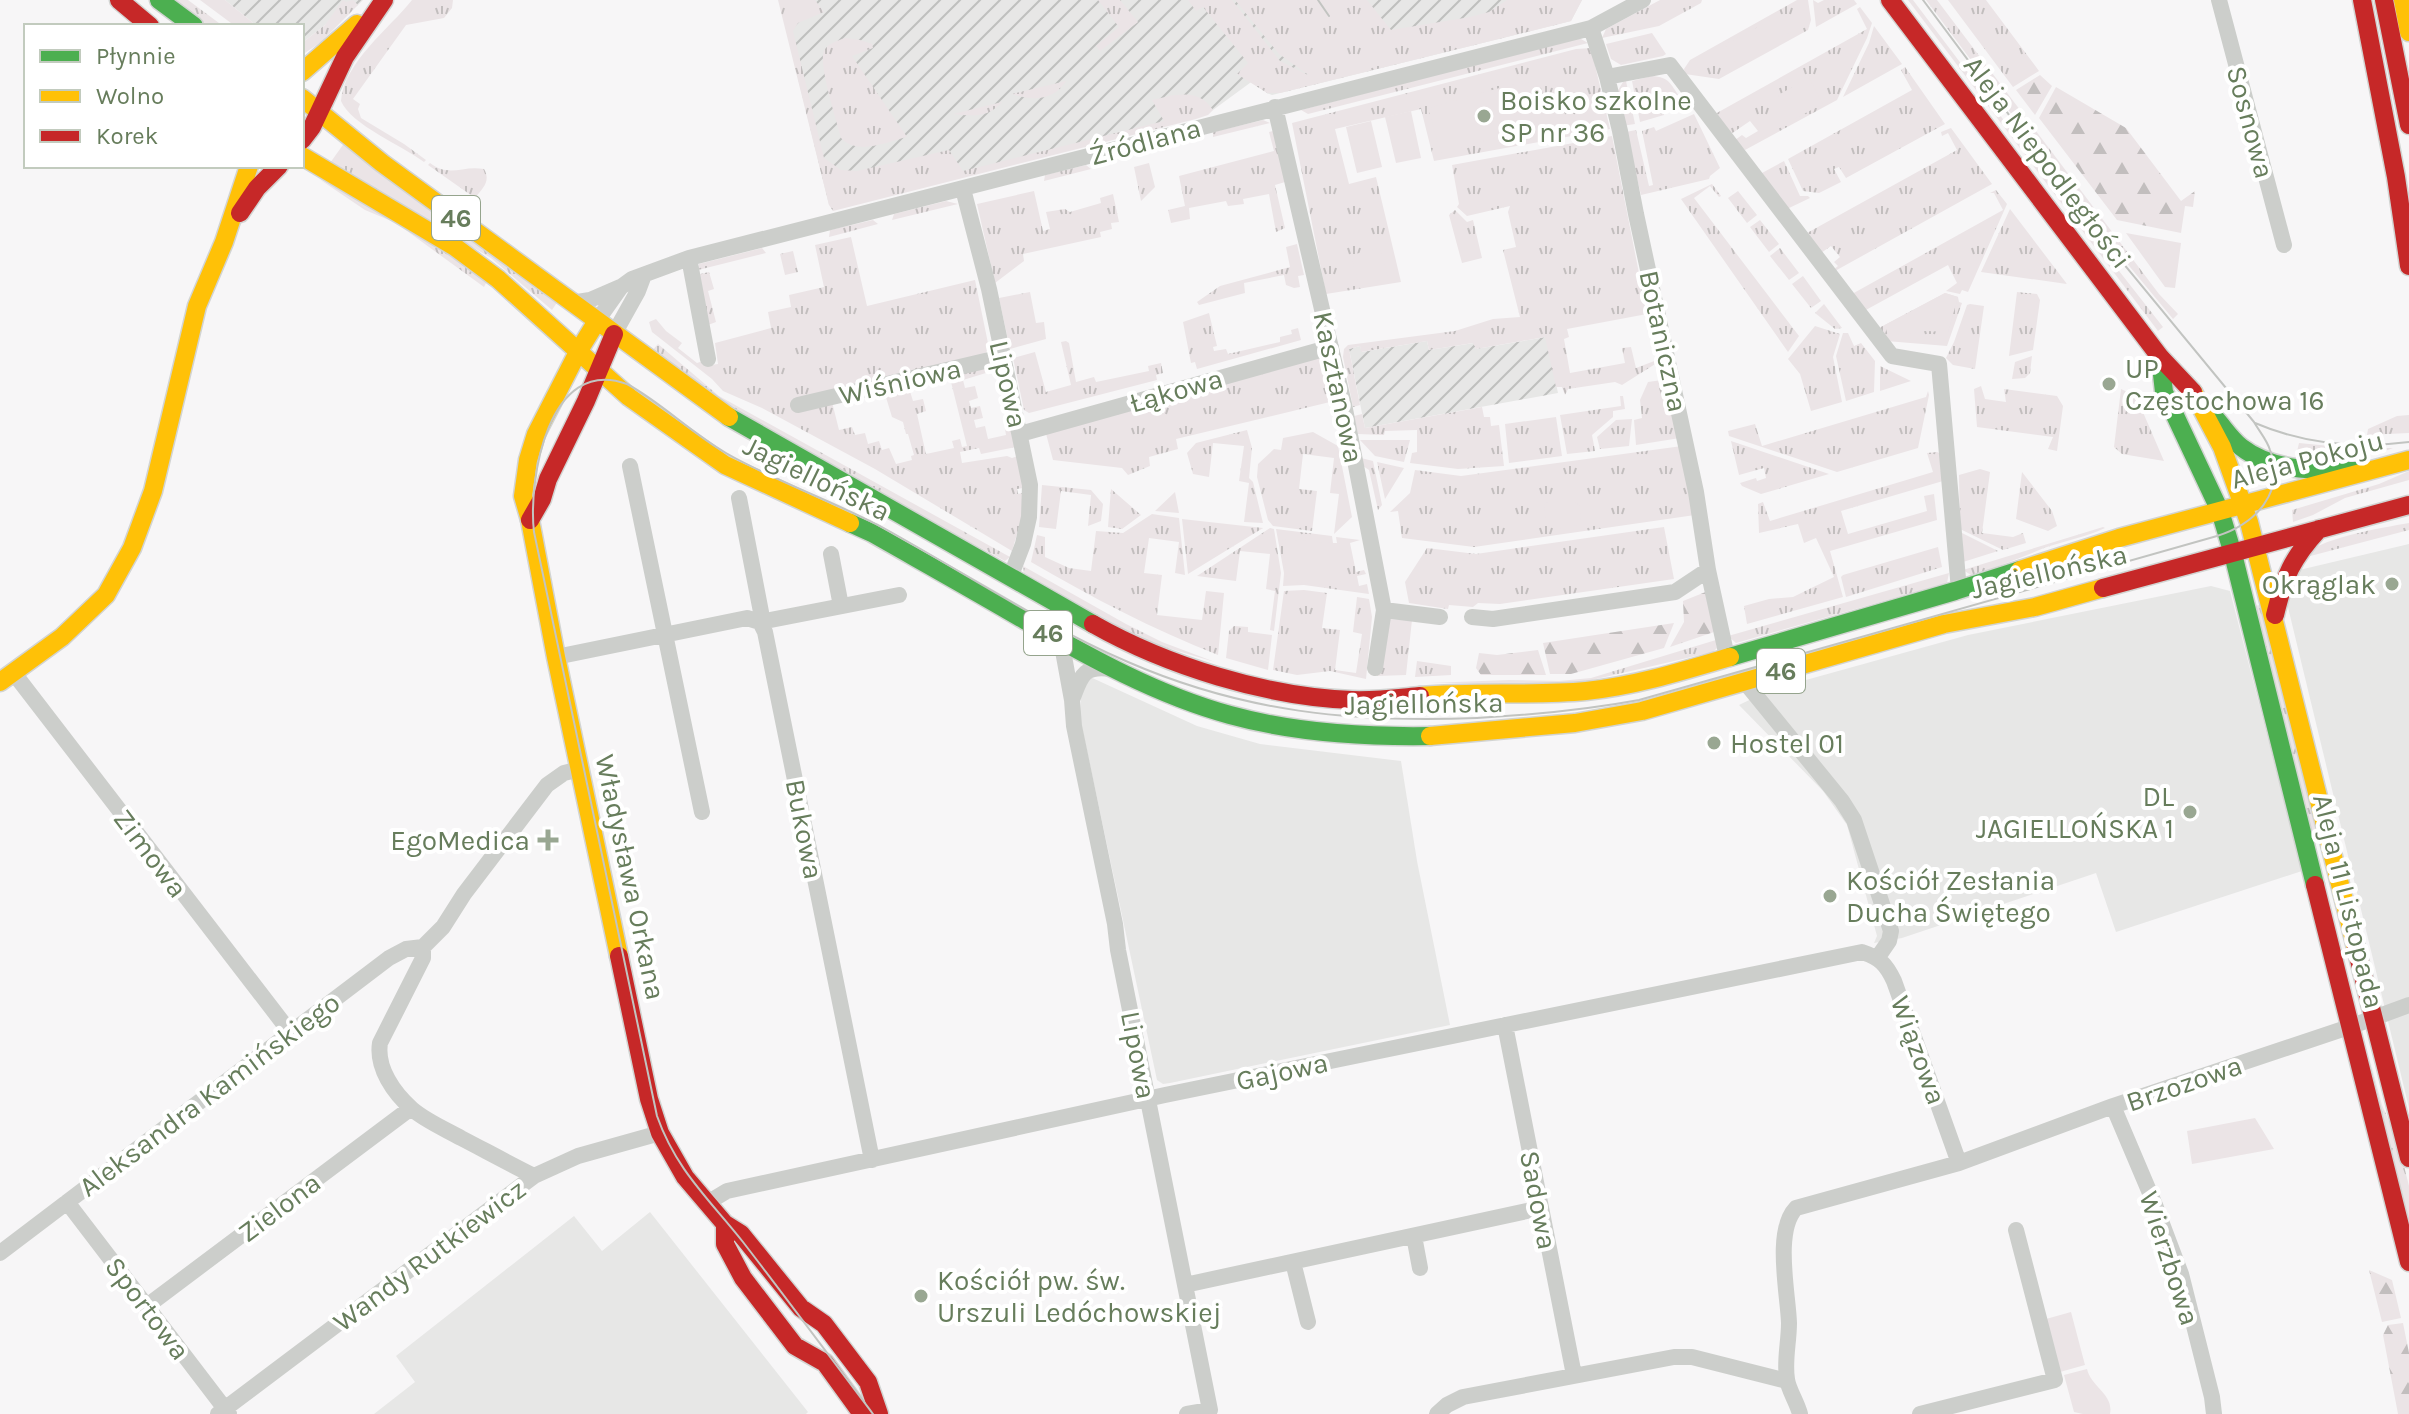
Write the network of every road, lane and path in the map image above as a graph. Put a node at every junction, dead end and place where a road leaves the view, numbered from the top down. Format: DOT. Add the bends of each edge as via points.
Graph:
graph roads {
  1 [pos="119,0"];
  2 [pos="159,0"];
  3 [pos="1643,0"];
  4 [pos="1890,0"];
  5 [pos="2219,0"];
  6 [pos="2362,0"];
  7 [pos="2384,0"];
  8 [pos="2403,0"];
  9 [pos="383,1"];
  10 [pos="148,24"];
  11 [pos="191,24"];
  12 [pos="1591,28"];
  13 [pos="2409,32"];
  14 [pos="304,70"];
  15 [pos="1607,77"];
  16 [pos="304,100"];
  17 [pos="1275,107"];
  18 [pos="319,111"];
  19 [pos="2409,125"];
  20 [pos="304,137"];
  21 [pos="304,157"];
  22 [pos="248,168"];
  23 [pos="277,168"];
  24 [pos="963,189"];
  25 [pos="224,242"];
  26 [pos="2284,245"];
  27 [pos="689,258"];
  28 [pos="2409,266"];
  29 [pos="644,275"];
  30 [pos="621,287"];
  31 [pos="571,303"];
  32 [pos="597,321"];
  33 [pos="614,334"];
  34 [pos="1331,347"];
  35 [pos="578,352"];
  36 [pos="1002,357"];
  37 [pos="2160,357"];
  38 [pos="708,359"];
  39 [pos="598,370"];
  40 [pos="2202,403"];
  41 [pos="798,405"];
  42 [pos="1020,434"];
  43 [pos="2409,460"];
  44 [pos="630,466"];
  45 [pos="2372,471"];
  46 [pos="739,498"];
  47 [pos="2243,504"];
  48 [pos="2408,504"];
  49 [pos="2220,511"];
  50 [pos="530,520"];
  51 [pos="2319,529"];
  52 [pos="2256,547"];
  53 [pos="831,554"];
  54 [pos="2233,554"];
  55 [pos="1708,570"];
  56 [pos="1010,578"];
  57 [pos="1959,590"];
  58 [pos="899,595"];
  59 [pos="841,606"];
  60 [pos="1384,610"];
  61 [pos="1440,617"];
  62 [pos="1472,617"];
  63 [pos="2274,621"];
  64 [pos="760,622"];
  65 [pos="666,635"];
  66 [pos="1061,640"];
  67 [pos="556,657"];
  68 [pos="1727,657"];
  69 [pos="1375,668"];
  70 [pos="1112,669"];
  71 [pos="7,677"];
  72 [pos="1744,681"];
  73 [pos="1072,700"];
  74 [pos="580,769"];
  75 [pos="702,812"];
  76 [pos="423,947"];
  77 [pos="1870,954"];
  78 [pos="2409,1005"];
  79 [pos="2373,1018"];
  80 [pos="1505,1025"];
  81 [pos="2352,1026"];
  82 [pos="290,1032"];
  83 [pos="1148,1100"];
  84 [pos="2113,1106"];
  85 [pos="411,1108"];
  86 [pos="660,1133"];
  87 [pos="2409,1158"];
  88 [pos="872,1160"];
  89 [pos="1959,1163"];
  90 [pos="534,1176"];
  91 [pos="67,1202"];
  92 [pos="707,1203"];
  93 [pos="1541,1208"];
  94 [pos="725,1224"];
  95 [pos="2016,1230"];
  96 [pos="1414,1236"];
  97 [pos="0,1253"];
  98 [pos="1293,1262"];
  99 [pos="2409,1262"];
  100 [pos="1420,1268"];
  101 [pos="1185,1285"];
  102 [pos="147,1306"];
  103 [pos="1308,1322"];
  104 [pos="1574,1375"];
  105 [pos="1787,1381"];
  106 [pos="857,1407"];
  107 [pos="224,1412"];
  108 [pos="879,1414"];
  109 [pos="1187,1414"];
  110 [pos="1437,1414"];
  111 [pos="1800,1414"];
  112 [pos="1920,1414"];
  113 [pos="2214,1414"];
  1 -- 10 [label="main road"];
  2 -- 11 [label="main road"];
  3 -- 12 [label="street, Źródlana"];
  4 -- 37 [label="main road, Aleja Niepodległości"];
  5 -- 26 [label="street, Sosnowa"];
  6 -- 28 [label="main road"];
  7 -- 19 [label="main road"];
  8 -- 13 [label="main road"];
  9 -- 14 [label="main road"];
  9 -- 18 [label="main road" via="345,57"];
  12 -- 15 [label="street, Botaniczna"];
  12 -- 17 [label="street, Źródlana"];
  15 -- 55 [label="street, Botaniczna"];
  15 -- 57 [label="street" via="1670,65 1892,356 1939,364"];
  16 -- 18 [label="main road, Jagiellońska / 46"];
  17 -- 24 [label="street, Źródlana"];
  17 -- 34 [label="street, Kasztanowa"];
  18 -- 20 [label="main road"];
  18 -- 31 [label="main road, Jagiellońska / 46"];
  21 -- 35 [label="main road, Jagiellońska / 46" via="455,247"];
  22 -- 25 [label="main road"];
  23 -- 25 [label="main road" via="245,203"];
  24 -- 27 [label="street, Źródlana"];
  24 -- 36 [label="street, Lipowa"];
  25 -- 71 [label="main road" via="197,306 153,491 126,562 106,595 62,637"];
  27 -- 29 [label="street, Źródlana"];
  27 -- 38 [label="street"];
  29 -- 30 [label="street, Źródlana"];
  29 -- 33 [label="street"];
  30 -- 31 [label="street, Źródlana"];
  30 -- 32 [label="street, Źródlana"];
  31 -- 32 [label="main road, Jagiellońska / 46"];
  32 -- 33 [label="main road, Jagiellońska / 46"];
  32 -- 35 [label="main road, Władysława Orkana"];
  33 -- 39 [label="main road"];
  33 -- 56 [label="main road, Jagiellońska / 46" via="723,413"];
  34 -- 42 [label="street, Łąkowa"];
  34 -- 60 [label="street, Kasztanowa"];
  35 -- 39 [label="main road, Jagiellońska / 46"];
  35 -- 50 [label="main road, Władysława Orkana" via="531,448 523,496"];
  36 -- 41 [label="street, Wiśniowa"];
  36 -- 42 [label="street, Lipowa"];
  37 -- 40 [label="main road, Aleja Niepodległości"];
  37 -- 49 [label="main road, Aleja Niepodległości" via="2164,392"];
  39 -- 50 [label="main road"];
  39 -- 66 [label="main road, Jagiellońska / 46" via="725,465 872,533"];
  40 -- 45 [label="main road" via="2241,447 2263,459 2299,468"];
  40 -- 47 [label="main road, Aleja Niepodległości"];
  42 -- 56 [label="street, Lipowa" via="1030,485 1029,517"];
  43 -- 45 [label="main road, Aleja Pokoju / 46"];
  44 -- 65 [label="street"];
  45 -- 47 [label="main road, Aleja Pokoju / 46"];
  46 -- 64 [label="street, Bukowa"];
  47 -- 49 [label="main road, Aleja Pokoju / 46"];
  47 -- 52 [label="main road, Aleja 11 Listopada"];
  48 -- 51 [label="main road, 46"];
  49 -- 54 [label="main road, Aleja Niepodległości"];
  49 -- 57 [label="main road, Jagiellońska / 46" via="2076,550"];
  50 -- 67 [label="main road, Władysława Orkana"];
  51 -- 52 [label="main road, 46"];
  51 -- 63 [label="main road" via="2284,573"];
  52 -- 54 [label="main road, Jagiellońska / 46"];
  52 -- 63 [label="main road, Aleja 11 Listopada"];
  53 -- 59 [label="street"];
  54 -- 72 [label="main road, Jagiellońska / 46" via="2035,607 1944,624"];
  54 -- 81 [label="main road, Aleja 11 Listopada"];
  55 -- 62 [label="street" via="1675,592 1493,619"];
  55 -- 68 [label="street, Botaniczna"];
  56 -- 68 [label="main road, Jagiellońska / 46" via="1112,635 1168,659 1241,682 1346,699 1578,691"];
  57 -- 68 [label="main road, Jagiellońska / 46"];
  58 -- 59 [label="street"];
  59 -- 64 [label="street"];
  60 -- 61 [label="street"];
  60 -- 69 [label="street, Kasztanowa"];
  63 -- 79 [label="main road, Aleja 11 Listopada"];
  64 -- 65 [label="street" via="747,618"];
  64 -- 88 [label="street, Bukowa"];
  65 -- 67 [label="street"];
  65 -- 75 [label="street"];
  66 -- 70 [label="main road, Jagiellońska / 46"];
  66 -- 73 [label="street, Lipowa"];
  67 -- 74 [label="main road, Władysława Orkana"];
  70 -- 72 [label="main road, Jagiellońska / 46" via="1230,715 1381,737 1442,736 1598,719"];
  70 -- 73 [label="street" via="1086,671"];
  71 -- 82 [label="street, Zimowa"];
  72 -- 77 [label="street" via="1854,820 1891,931 1889,941"];
  73 -- 83 [label="street, Lipowa"];
  74 -- 76 [label="street" via="547,785"];
  74 -- 86 [label="main road, Władysława Orkana"];
  76 -- 82 [label="street, Aleksandra Kamińskiego" via="389,958"];
  76 -- 85 [label="street" via="423,958 379,1050 388,1079"];
  77 -- 80 [label="street, Gajowa"];
  77 -- 89 [label="street, Wiązowa" via="1886,965 1894,981"];
  78 -- 79 [label="street, Brzozowa"];
  79 -- 81 [label="street, Brzozowa"];
  79 -- 87 [label="main road, Aleja 11 Listopada"];
  80 -- 83 [label="street, Gajowa"];
  80 -- 93 [label="street, Sadowa"];
  81 -- 84 [label="street, Brzozowa"];
  81 -- 99 [label="main road, Aleja 11 Listopada"];
  82 -- 91 [label="street, Aleksandra Kamińskiego"];
  83 -- 88 [label="street, Gajowa"];
  83 -- 101 [label="street, Lipowa"];
  84 -- 89 [label="street, Brzozowa"];
  84 -- 113 [label="street, Wierzbowa" via="2181,1274"];
  85 -- 90 [label="street"];
  85 -- 102 [label="street, Zielona"];
  86 -- 90 [label="street, Wandy Rutkiewicz" via="578,1156"];
  86 -- 92 [label="main road, Władysława Orkana"];
  88 -- 92 [label="street, Gajowa" via="727,1191"];
  89 -- 105 [label="street, Brzozowa" via="1796,1208 1790,1215 1784,1250"];
  90 -- 107 [label="street, Wandy Rutkiewicz"];
  91 -- 97 [label="street, Aleksandra Kamińskiego"];
  91 -- 102 [label="street, Sportowa"];
  92 -- 94 [label="main road, Władysława Orkana"];
  93 -- 96 [label="street"];
  93 -- 104 [label="street, Sadowa"];
  94 -- 106 [label="main road, Władysława Orkana" via="725,1244 743,1278 795,1346 825,1363"];
  94 -- 108 [label="main road, Władysława Orkana" via="741,1234 801,1308 824,1324 868,1382"];
  95 -- 112 [label="street" via="2055,1380"];
  96 -- 98 [label="street"];
  96 -- 100 [label="street"];
  98 -- 101 [label="street"];
  98 -- 103 [label="street"];
  101 -- 109 [label="street, Lipowa" via="1210,1410"];
  102 -- 107 [label="street, Sportowa"];
  104 -- 105 [label="street" via="1692,1357"];
  104 -- 110 [label="street" via="1463,1397"];
  105 -- 111 [label="street"];
}
